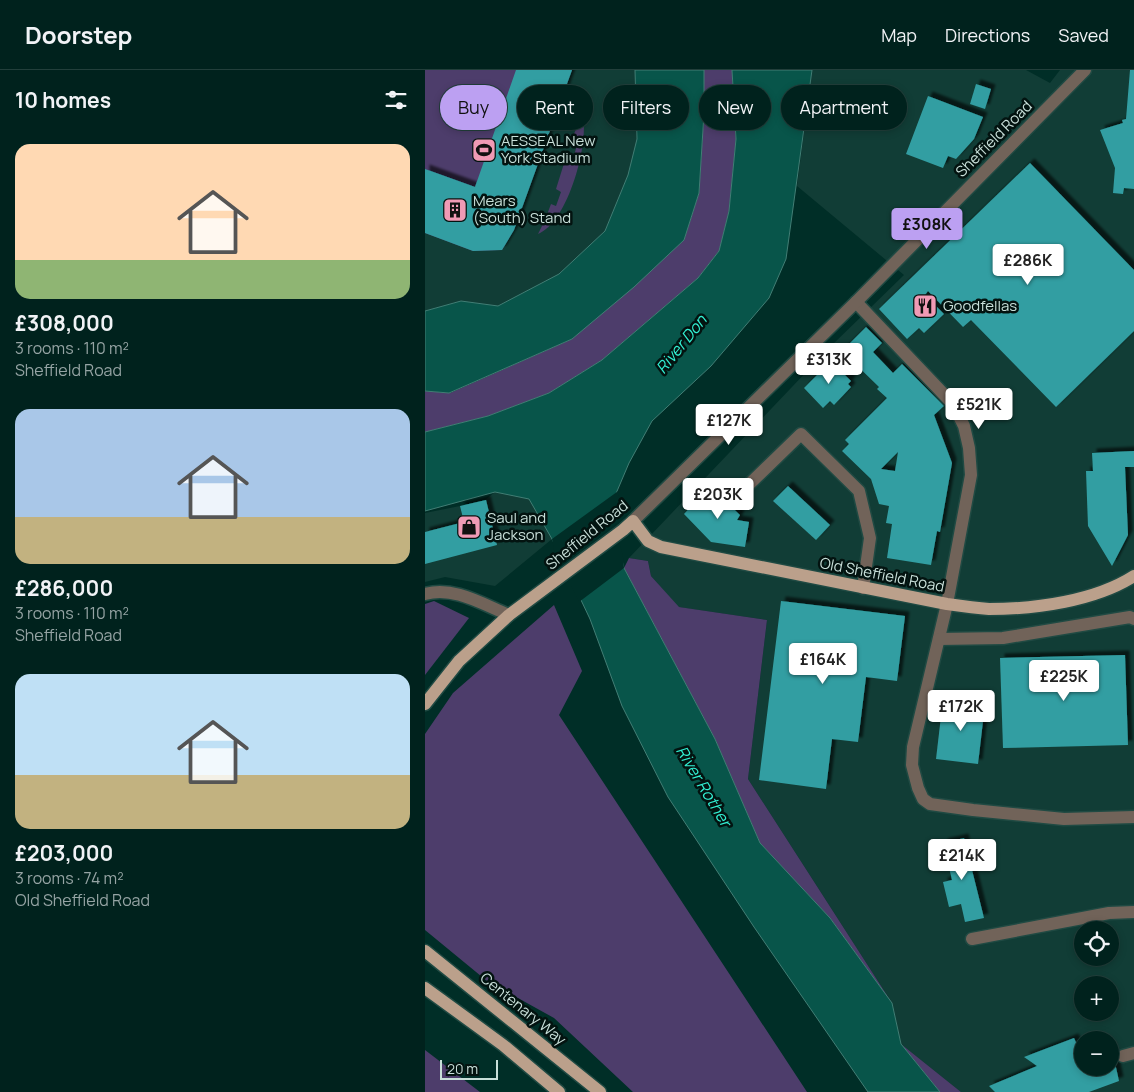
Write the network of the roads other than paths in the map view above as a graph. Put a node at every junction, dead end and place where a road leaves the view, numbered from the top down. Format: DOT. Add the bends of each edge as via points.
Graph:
graph roads {
  1 [pos="1085,70"];
  2 [pos="856,302"];
  3 [pos="736,497"];
  4 [pos="628,526"];
  5 [pos="1134,576"];
  6 [pos="863,588"];
  7 [pos="425,594"];
  8 [pos="947,604"];
  9 [pos="509,615"];
  10 [pos="1134,620"];
  11 [pos="939,639"];
  12 [pos="425,704"];
  13 [pos="1134,817"];
  14 [pos="1134,912"];
  15 [pos="972,939"];
  16 [pos="425,951"];
  17 [pos="425,988"];
  18 [pos="559,1092"];
  19 [pos="600,1092"];
  1 -- 2 [label="street, Sheffield Road"];
  2 -- 4 [label="street, Sheffield Road"];
  2 -- 8 [label="street" via="953,404 964,426 971,475"];
  3 -- 6 [label="street" via="801,434 859,491 870,538"];
  4 -- 6 [label="main road, Old Sheffield Road" via="661,548"];
  4 -- 9 [label="main road, Sheffield Road"];
  5 -- 8 [label="main road, Old Sheffield Road" via="1090,596 1034,606 987,609"];
  6 -- 8 [label="main road, Old Sheffield Road"];
  7 -- 9 [label="street" via="436,591 464,595"];
  8 -- 11 [label="street"];
  9 -- 12 [label="main road, Sheffield Road" via="459,661"];
  10 -- 11 [label="street" via="1130,617 1003,638"];
  11 -- 13 [label="street" via="912,754 918,788 925,802 1064,819"];
  14 -- 15 [label="street" via="1109,913"];
  16 -- 19 [label="main road, Centenary Way"];
  17 -- 18 [label="main road" via="503,1045"];
}
